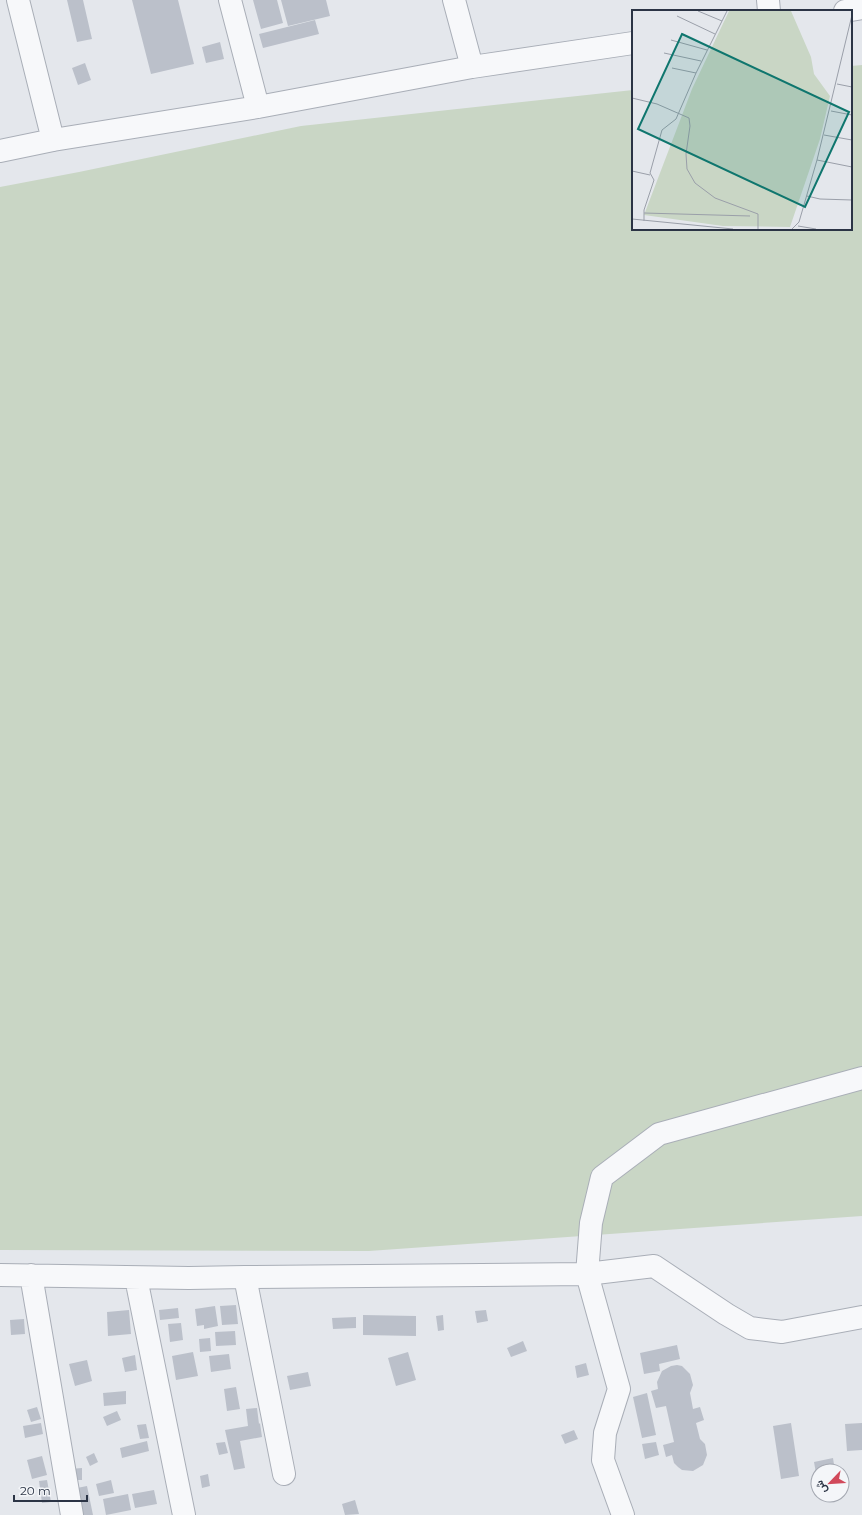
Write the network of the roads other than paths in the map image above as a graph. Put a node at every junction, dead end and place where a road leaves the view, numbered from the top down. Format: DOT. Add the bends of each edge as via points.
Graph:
graph roads {
  1 [pos="18,0"];
  2 [pos="230,0"];
  3 [pos="454,0"];
  4 [pos="768,0"];
  5 [pos="862,8"];
  6 [pos="770,10"];
  7 [pos="851,10"];
  8 [pos="632,43"];
  9 [pos="472,67"];
  10 [pos="258,107"];
  11 [pos="53,140"];
  12 [pos="0,151"];
  13 [pos="862,1078"];
  14 [pos="0,1274"];
  15 [pos="586,1274"];
  16 [pos="31,1275"];
  17 [pos="245,1276"];
  18 [pos="136,1278"];
  19 [pos="862,1317"];
  20 [pos="284,1474"];
  21 [pos="72,1515"];
  22 [pos="184,1515"];
  23 [pos="623,1515"];
  1 -- 11 [label="street"];
  2 -- 10 [label="street"];
  3 -- 9 [label="street"];
  4 -- 6 [label="street"];
  5 -- 7 [label="street"];
  8 -- 9 [label="street"];
  9 -- 10 [label="street"];
  10 -- 11 [label="street"];
  11 -- 12 [label="street"];
  13 -- 15 [label="street" via="659,1134 602,1177 591,1223"];
  14 -- 16 [label="street"];
  15 -- 17 [label="street"];
  15 -- 19 [label="street" via="654,1266 750,1328 782,1332"];
  15 -- 23 [label="street" via="619,1389 605,1433 603,1460"];
  16 -- 18 [label="street"];
  16 -- 21 [label="street"];
  17 -- 18 [label="street"];
  17 -- 20 [label="street"];
  18 -- 22 [label="street"];
}
